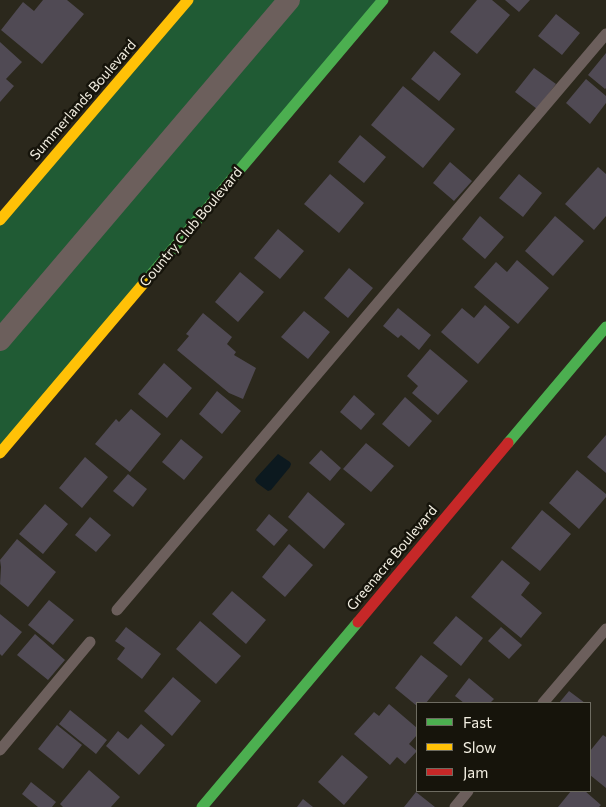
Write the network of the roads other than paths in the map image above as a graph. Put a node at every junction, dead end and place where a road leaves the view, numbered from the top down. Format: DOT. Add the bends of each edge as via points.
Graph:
graph roads {
  1 [pos="188,0"];
  2 [pos="289,0"];
  3 [pos="383,0"];
  4 [pos="606,34"];
  5 [pos="0,220"];
  6 [pos="606,327"];
  7 [pos="0,340"];
  8 [pos="0,453"];
  9 [pos="116,610"];
  10 [pos="606,629"];
  11 [pos="90,642"];
  12 [pos="544,702"];
  13 [pos="0,750"];
  14 [pos="467,792"];
  15 [pos="202,807"];
  16 [pos="454,807"];
  1 -- 5 [label="street, Summerlands Boulevard"];
  2 -- 7 [label="street"];
  3 -- 8 [label="street, Country Club Boulevard"];
  4 -- 9 [label="lane"];
  6 -- 15 [label="street, Greenacre Boulevard"];
  10 -- 12 [label="lane"];
  11 -- 13 [label="lane"];
  14 -- 16 [label="lane"];
}
